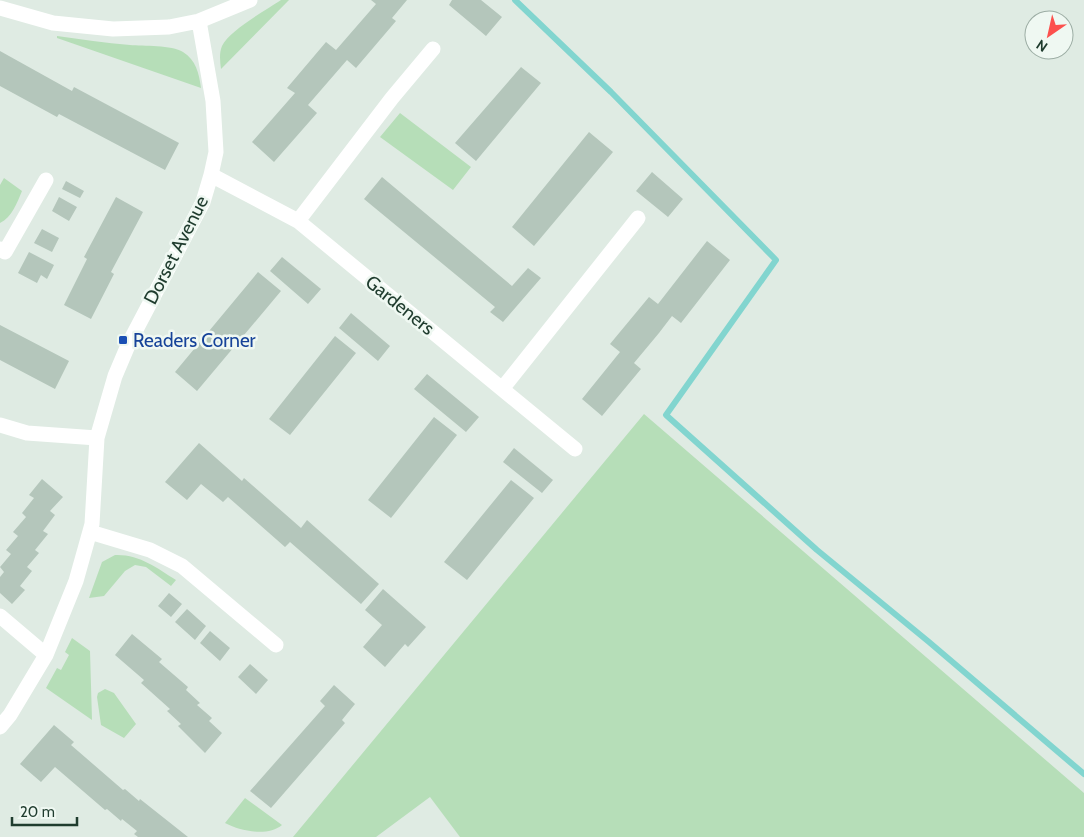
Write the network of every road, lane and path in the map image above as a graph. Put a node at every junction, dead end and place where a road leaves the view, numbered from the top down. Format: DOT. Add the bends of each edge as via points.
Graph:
graph roads {
  1 [pos="250,0"];
  2 [pos="0,8"];
  3 [pos="199,21"];
  4 [pos="433,49"];
  5 [pos="211,175"];
  6 [pos="46,180"];
  7 [pos="638,218"];
  8 [pos="298,221"];
  9 [pos="0,249"];
  10 [pos="502,389"];
  11 [pos="0,424"];
  12 [pos="97,438"];
  13 [pos="575,449"];
  14 [pos="90,532"];
  15 [pos="0,616"];
  16 [pos="276,645"];
  17 [pos="46,655"];
  18 [pos="0,727"];
  1 -- 3 [label="street"];
  2 -- 3 [label="street" via="52,23 113,29"];
  3 -- 5 [label="street, Dorset Avenue" via="213,101 216,152"];
  4 -- 8 [label="street"];
  5 -- 8 [label="street, Gardeners"];
  5 -- 12 [label="street, Dorset Avenue" via="203,202 129,343 115,376"];
  6 -- 9 [label="street" via="5,252"];
  7 -- 10 [label="street"];
  8 -- 10 [label="street, Gardeners"];
  10 -- 13 [label="street, Gardeners"];
  11 -- 12 [label="street" via="27,433"];
  12 -- 14 [label="street, Dorset Avenue"];
  14 -- 16 [label="street" via="150,550 182,566"];
  14 -- 17 [label="street, Dorset Avenue" via="76,581"];
  15 -- 17 [label="street"];
  17 -- 18 [label="street, Dorset Avenue"];
}
